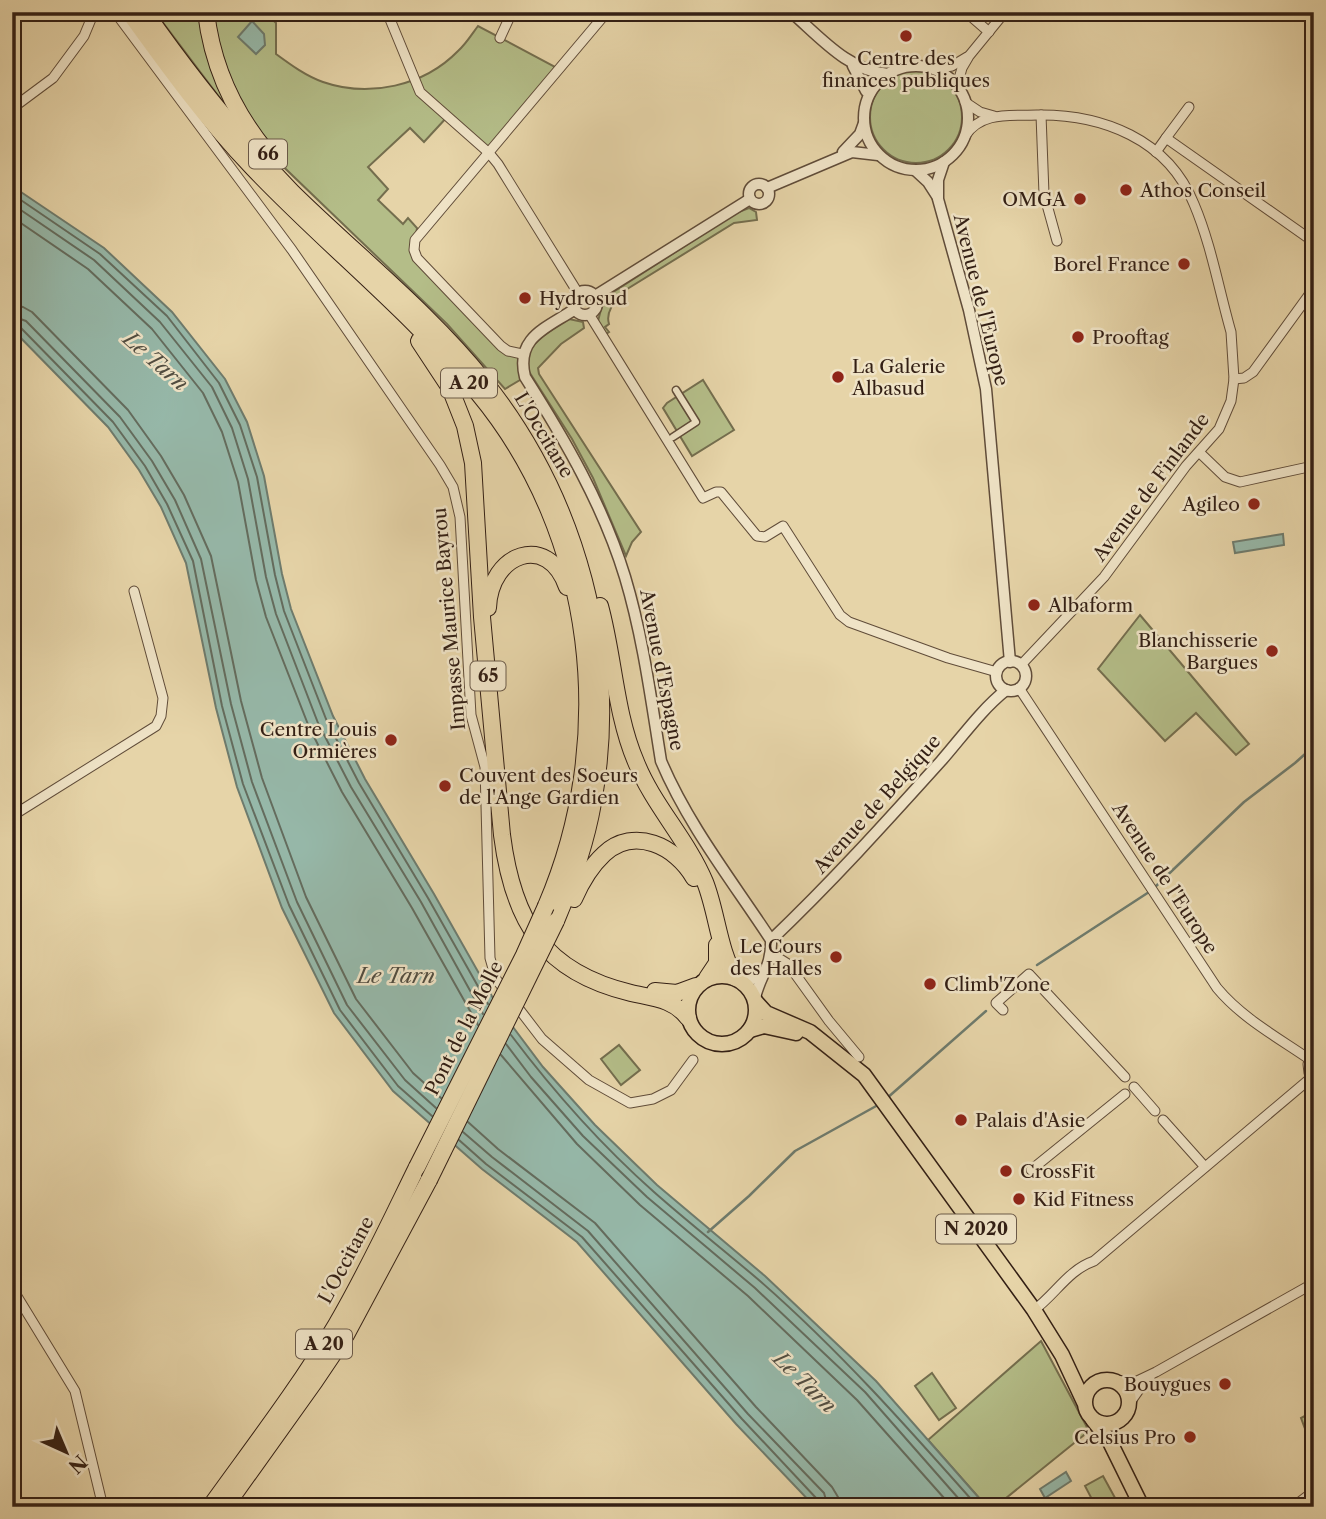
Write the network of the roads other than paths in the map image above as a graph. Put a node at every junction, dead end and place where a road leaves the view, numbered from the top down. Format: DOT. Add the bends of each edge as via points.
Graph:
graph roads {
  1 [pos="94,12"];
  2 [pos="116,12"];
  3 [pos="130,12"];
  4 [pos="145,12"];
  5 [pos="206,12"];
  6 [pos="387,12"];
  7 [pos="512,12"];
  8 [pos="607,12"];
  9 [pos="791,12"];
  10 [pos="966,12"];
  11 [pos="1005,12"];
  12 [pos="989,32"];
  13 [pos="500,38"];
  14 [pos="968,55"];
  15 [pos="851,63"];
  16 [pos="934,69"];
  17 [pos="888,74"];
  18 [pos="957,86"];
  19 [pos="870,93"];
  20 [pos="965,102"];
  21 [pos="18,104"];
  22 [pos="1189,107"];
  23 [pos="1041,115"];
  24 [pos="996,116"];
  25 [pos="864,123"];
  26 [pos="965,136"];
  27 [pos="1166,138"];
  28 [pos="1156,152"];
  29 [pos="489,153"];
  30 [pos="878,155"];
  31 [pos="838,156"];
  32 [pos="944,162"];
  33 [pos="915,170"];
  34 [pos="938,199"];
  35 [pos="1057,241"];
  36 [pos="1314,242"];
  37 [pos="355,268"];
  38 [pos="374,269"];
  39 [pos="1314,288"];
  40 [pos="578,293"];
  41 [pos="595,296"];
  42 [pos="575,309"];
  43 [pos="589,314"];
  44 [pos="522,354"];
  45 [pos="1234,379"];
  46 [pos="676,390"];
  47 [pos="673,437"];
  48 [pos="1199,452"];
  49 [pos="1313,466"];
  50 [pos="562,510"];
  51 [pos="135,592"];
  52 [pos="1015,663"];
  53 [pos="997,672"];
  54 [pos="1019,688"];
  55 [pos="1006,690"];
  56 [pos="588,699"];
  57 [pos="12,816"];
  58 [pos="546,906"];
  59 [pos="559,924"];
  60 [pos="771,940"];
  61 [pos="772,954"];
  62 [pos="765,972"];
  63 [pos="739,980"];
  64 [pos="702,982"];
  65 [pos="755,1000"];
  66 [pos="1003,1010"];
  67 [pos="688,1018"];
  68 [pos="750,1030"];
  69 [pos="824,1043"];
  70 [pos="859,1057"];
  71 [pos="1312,1057"];
  72 [pos="693,1060"];
  73 [pos="1125,1077"];
  74 [pos="1313,1077"];
  75 [pos="1134,1087"];
  76 [pos="1125,1094"];
  77 [pos="1155,1111"];
  78 [pos="1163,1120"];
  79 [pos="417,1167"];
  80 [pos="1205,1167"];
  81 [pos="1031,1170"];
  82 [pos="429,1180"];
  83 [pos="1314,1283"];
  84 [pos="12,1288"];
  85 [pos="1034,1310"];
  86 [pos="1062,1355"];
  87 [pos="1156,1373"];
  88 [pos="1107,1380"];
  89 [pos="1084,1402"];
  90 [pos="1126,1410"];
  91 [pos="1092,1419"];
  92 [pos="1119,1462"];
  93 [pos="1314,1491"];
  94 [pos="1296,1506"];
  95 [pos="103,1507"];
  96 [pos="210,1507"];
  97 [pos="225,1507"];
  98 [pos="1142,1507"];
  1 -- 21 [label="street" via="84,36 52,78"];
  2 -- 72 [label="street, Impasse Maurice Bayrou" via="292,250 453,487 460,517 471,715 485,767 490,958 496,979 542,1039 589,1080 630,1103 671,1090"];
  3 -- 37 [label="highway, L'Occitane / A 20" via="225,138"];
  4 -- 38 [label="highway, L'Occitane / A 20" via="237,133"];
  5 -- 38 [label="highway, 66" via="219,70 249,128"];
  6 -- 29 [label="street" via="419,92"];
  7 -- 13 [label="street"];
  8 -- 29 [label="street"];
  9 -- 15 [label="street"];
  10 -- 12 [label="street"];
  11 -- 12 [label="street"];
  12 -- 14 [label="street"];
  14 -- 16 [label="street" via="952,66"];
  14 -- 18 [label="street"];
  15 -- 17 [label="street"];
  15 -- 19 [label="street"];
  16 -- 17 [label="street" via="919,66"];
  16 -- 18 [label="street"];
  17 -- 19 [label="street"];
  18 -- 20 [label="street"];
  19 -- 25 [label="street"];
  20 -- 24 [label="street"];
  20 -- 26 [label="street"];
  22 -- 27 [label="street"];
  23 -- 24 [label="street, Avenue de Finlande"];
  23 -- 28 [label="street, Avenue de Finlande" via="1107,123"];
  23 -- 35 [label="street" via="1044,194"];
  24 -- 26 [label="street" via="971,126"];
  25 -- 30 [label="street"];
  25 -- 31 [label="street" via="856,141"];
  26 -- 32 [label="street"];
  27 -- 28 [label="street"];
  27 -- 36 [label="street"];
  28 -- 45 [label="street, Avenue de Finlande" via="1194,202 1231,332"];
  29 -- 40 [label="street"];
  29 -- 44 [label="street" via="420,232 414,250 501,346"];
  30 -- 31 [label="street" via="858,151"];
  30 -- 33 [label="street" via="895,166"];
  31 -- 41 [label="street" via="767,188 765,202 757,204 750,199"];
  32 -- 33 [label="street"];
  32 -- 34 [label="street, Avenue de l'Europe" via="937,180"];
  33 -- 34 [label="street, Avenue de l'Europe"];
  34 -- 52 [label="street, Avenue de l'Europe" via="986,389"];
  37 -- 56 [label="highway, L'Occitane / A 20" via="480,395 533,477 569,565 583,630"];
  37 -- 67 [label="highway, 65" via="429,354 450,388 465,426 473,463 506,871 519,909 540,942 568,967 604,985 675,1004"];
  38 -- 50 [label="highway, L'Occitane / A 20" via="484,380 524,436"];
  39 -- 45 [label="street" via="1252,372"];
  40 -- 41 [label="street"];
  40 -- 42 [label="street"];
  41 -- 43 [label="street" via="596,306"];
  42 -- 43 [label="street"];
  42 -- 44 [label="street" via="541,330"];
  43 -- 53 [label="street" via="703,498 716,492 726,496 757,536 765,537 783,526 849,622"];
  44 -- 60 [label="street, Avenue d'Espagne" via="525,377 568,445 625,576 661,761 685,810"];
  45 -- 48 [label="street, Avenue de Finlande" via="1225,418"];
  46 -- 47 [label="street" via="696,422"];
  48 -- 49 [label="street" via="1225,477 1240,482"];
  48 -- 52 [label="street, Avenue de Finlande" via="1104,578"];
  50 -- 59 [label="highway, L'Occitane / A 20" via="594,623 601,731 588,826"];
  50 -- 63 [label="highway" via="586,557 635,760 699,869 726,957"];
  51 -- 57 [label="street" via="163,698 156,726"];
  52 -- 53 [label="street" via="1002,665"];
  52 -- 54 [label="street" via="1026,677"];
  53 -- 55 [label="street" via="997,681"];
  54 -- 55 [label="street"];
  54 -- 71 [label="street, Avenue de l'Europe" via="1230,1003"];
  55 -- 60 [label="street, Avenue de Belgique"];
  56 -- 58 [label="highway, L'Occitane / A 20" via="581,792"];
  56 -- 64 [label="highway, 65" via="562,575 538,557 515,558 497,574 488,609 509,841 524,906 544,938 586,970 664,993 677,993"];
  58 -- 79 [label="highway, Pont de la Molle / A 20, bridge"];
  59 -- 64 [label="highway" via="591,867 605,852 640,840 657,844 685,863 700,891 718,949 718,963"];
  59 -- 82 [label="highway, Pont de la Molle / A 20, bridge"];
  60 -- 61 [label="street, Avenue d'Espagne"];
  61 -- 62 [label="street, Avenue d'Espagne"];
  61 -- 70 [label="street" via="788,964"];
  62 -- 63 [label="street"];
  62 -- 65 [label="street, Avenue d'Espagne"];
  63 -- 64 [label="main road" via="721,975"];
  63 -- 65 [label="main road"];
  64 -- 67 [label="main road" via="689,998"];
  65 -- 68 [label="main road" via="756,1017"];
  65 -- 69 [label="main road, N 2020" via="766,1013 800,1026"];
  66 -- 73 [label="street" via="996,1003 1029,974"];
  67 -- 68 [label="main road" via="700,1037 715,1044 734,1042"];
  68 -- 69 [label="main road, N 2020" via="772,1027"];
  69 -- 85 [label="main road, N 2020" via="864,1075"];
  71 -- 74 [label="street" via="1308,1069"];
  74 -- 80 [label="street"];
  75 -- 77 [label="street"];
  76 -- 81 [label="street"];
  78 -- 80 [label="street"];
  79 -- 96 [label="highway, L'Occitane / A 20" via="335,1326"];
  80 -- 85 [label="street" via="1094,1261 1063,1281"];
  82 -- 97 [label="highway, L'Occitane / A 20" via="346,1335"];
  83 -- 87 [label="street"];
  84 -- 95 [label="street" via="75,1391"];
  85 -- 86 [label="main road, N 2020"];
  86 -- 88 [label="main road" via="1082,1373"];
  86 -- 89 [label="main road"];
  87 -- 88 [label="street" via="1135,1382"];
  87 -- 90 [label="street"];
  88 -- 89 [label="main road" via="1091,1385"];
  88 -- 90 [label="main road" via="1127,1391"];
  89 -- 91 [label="main road"];
  90 -- 91 [label="main road" via="1112,1423"];
  90 -- 92 [label="main road" via="1117,1442"];
  91 -- 92 [label="main road" via="1107,1436"];
  92 -- 98 [label="main road"];
  93 -- 94 [label="street"];
}
